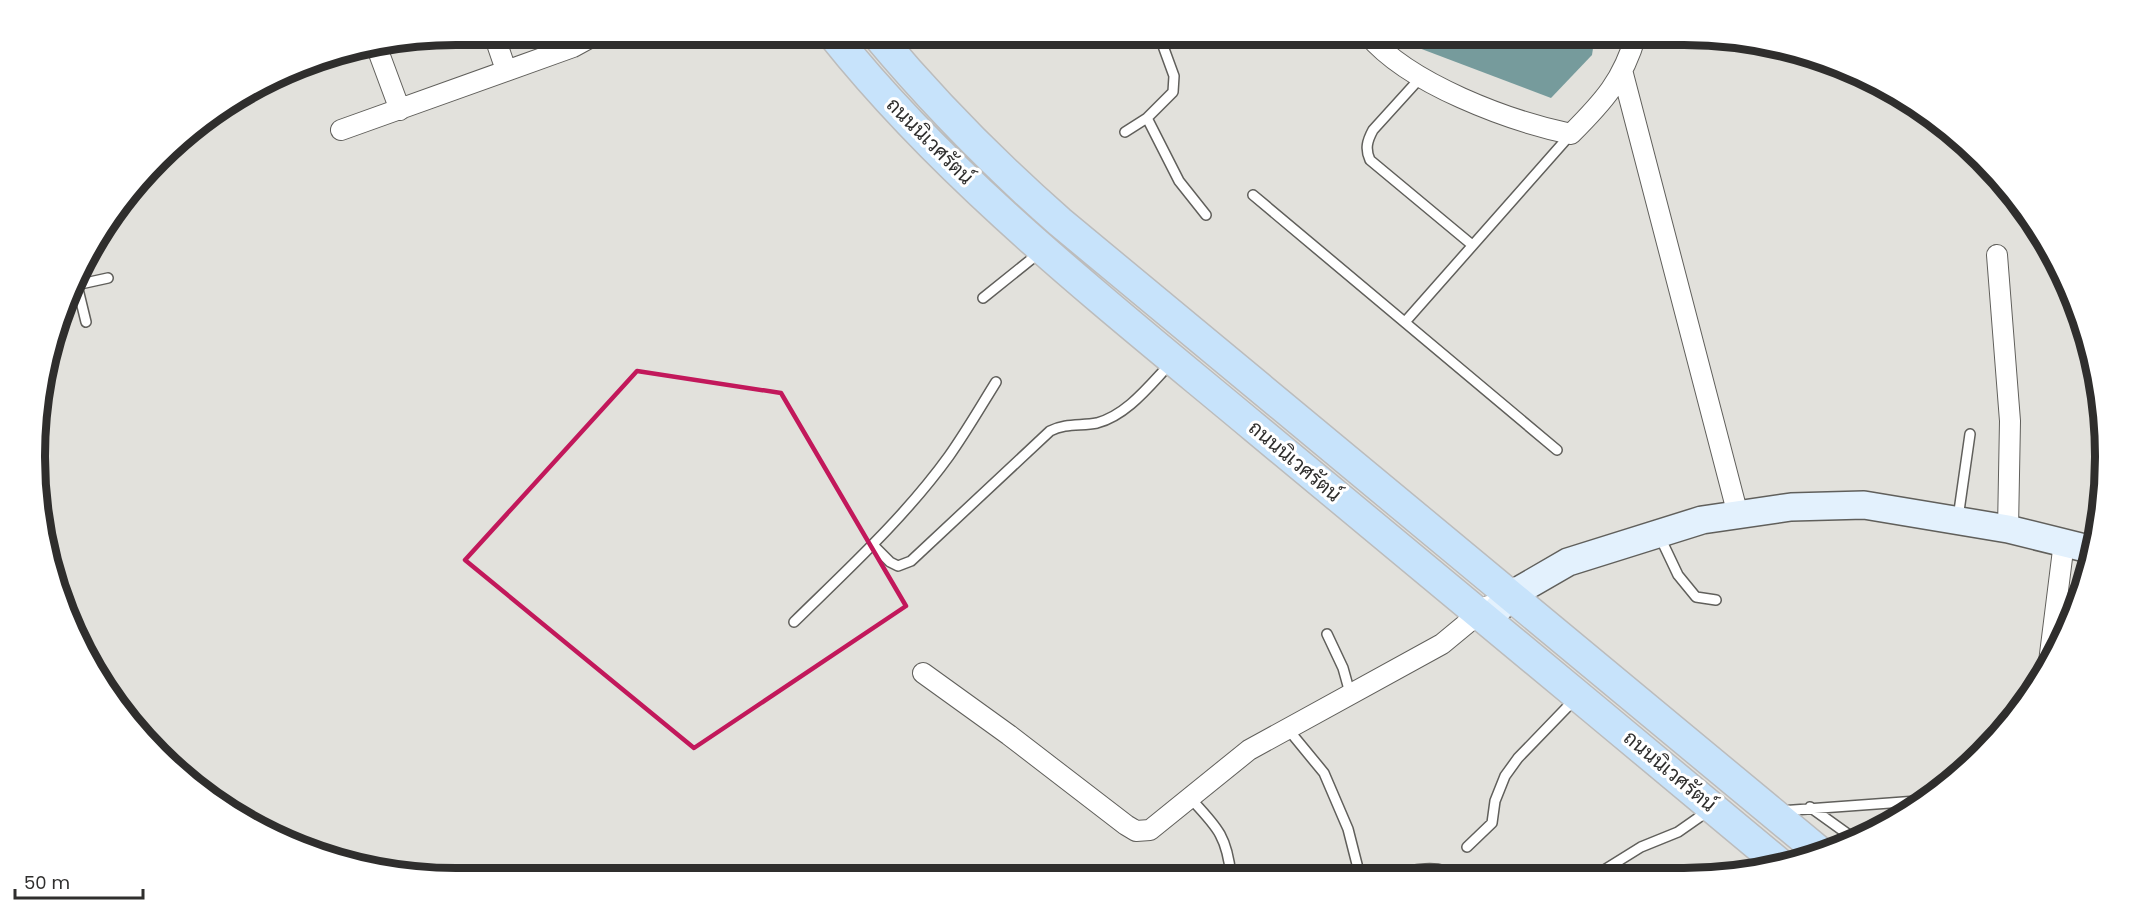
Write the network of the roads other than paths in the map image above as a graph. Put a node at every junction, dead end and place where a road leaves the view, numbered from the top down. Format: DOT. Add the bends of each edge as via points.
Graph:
graph roads {
  1 [pos="498,45"];
  2 [pos="576,45"];
  3 [pos="841,45"];
  4 [pos="886,45"];
  5 [pos="1162,45"];
  6 [pos="1378,45"];
  7 [pos="1632,45"];
  8 [pos="379,53"];
  9 [pos="506,70"];
  10 [pos="1623,74"];
  11 [pos="1422,76"];
  12 [pos="400,110"];
  13 [pos="1147,118"];
  14 [pos="341,130"];
  15 [pos="1125,132"];
  16 [pos="1571,134"];
  17 [pos="1252,195"];
  18 [pos="1206,215"];
  19 [pos="1471,244"];
  20 [pos="1044,248"];
  21 [pos="1997,255"];
  22 [pos="108,278"];
  23 [pos="83,284"];
  24 [pos="79,293"];
  25 [pos="982,298"];
  26 [pos="86,322"];
  27 [pos="1405,322"];
  28 [pos="1173,360"];
  29 [pos="996,382"];
  30 [pos="1970,434"];
  31 [pos="1557,450"];
  32 [pos="1738,515"];
  33 [pos="1958,520"];
  34 [pos="2008,529"];
  35 [pos="1658,533"];
  36 [pos="2064,542"];
  37 [pos="873,545"];
  38 [pos="2085,548"];
  39 [pos="1507,592"];
  40 [pos="1716,600"];
  41 [pos="1484,617"];
  42 [pos="794,622"];
  43 [pos="1327,634"];
  44 [pos="2052,642"];
  45 [pos="923,674"];
  46 [pos="1350,693"];
  47 [pos="1579,695"];
  48 [pos="1287,728"];
  49 [pos="1191,799"];
  50 [pos="1908,802"];
  51 [pos="1810,807"];
  52 [pos="1713,808"];
  53 [pos="1772,813"];
  54 [pos="1848,834"];
  55 [pos="1467,847"];
  56 [pos="1813,847"];
  57 [pos="1773,858"];
  58 [pos="1230,868"];
  59 [pos="1358,868"];
  60 [pos="1607,868"];
  1 -- 9 [label="street"];
  2 -- 9 [label="street"];
  3 -- 20 [label="main road, ถนนนิเวศรัตน์" via="935,150"];
  4 -- 39 [label="main road, ถนนนิเวศรัตน์" via="1001,170 1060,222"];
  5 -- 13 [label="lane" via="1175,85 1173,92"];
  6 -- 11 [label="street"];
  7 -- 10 [label="street"];
  8 -- 12 [label="street"];
  9 -- 12 [label="street"];
  10 -- 16 [label="street" via="1601,104"];
  10 -- 32 [label="street"];
  11 -- 16 [label="street" via="1488,109"];
  11 -- 19 [label="lane" via="1373,130 1367,153 1370,160"];
  12 -- 14 [label="street"];
  13 -- 15 [label="lane"];
  13 -- 18 [label="lane" via="1179,181"];
  16 -- 19 [label="lane"];
  17 -- 27 [label="lane"];
  19 -- 27 [label="lane"];
  20 -- 25 [label="lane"];
  20 -- 28 [label="main road, ถนนนิเวศรัตน์"];
  21 -- 34 [label="street" via="2010,421"];
  22 -- 23 [label="lane"];
  24 -- 26 [label="lane"];
  27 -- 31 [label="lane"];
  28 -- 37 [label="lane" via="1138,398 1110,419 1059,426 1050,431 911,561 898,566"];
  28 -- 41 [label="main road, ถนนนิเวศรัตน์"];
  29 -- 37 [label="lane" via="949,456"];
  30 -- 33 [label="lane"];
  32 -- 33 [label="street" via="1791,507 1864,505"];
  32 -- 35 [label="street" via="1702,520"];
  33 -- 34 [label="street"];
  34 -- 36 [label="street"];
  35 -- 39 [label="street" via="1569,562"];
  35 -- 40 [label="lane" via="1678,576 1696,597"];
  36 -- 38 [label="street"];
  36 -- 44 [label="street"];
  37 -- 42 [label="lane"];
  39 -- 41 [label="street"];
  39 -- 53 [label="main road, ถนนนิเวศรัตน์"];
  41 -- 46 [label="street"];
  41 -- 47 [label="main road, ถนนนิเวศรัตน์"];
  43 -- 46 [label="lane"];
  45 -- 49 [label="street" via="1136,831 1150,830"];
  46 -- 48 [label="street"];
  47 -- 52 [label="main road, ถนนนิเวศรัตน์"];
  47 -- 55 [label="lane" via="1518,758 1505,776 1492,823"];
  48 -- 49 [label="street" via="1249,750"];
  48 -- 59 [label="lane" via="1324,772 1348,829"];
  49 -- 58 [label="lane" via="1220,831"];
  50 -- 51 [label="lane"];
  51 -- 53 [label="lane"];
  51 -- 54 [label="lane"];
  52 -- 57 [label="main road, ถนนนิเวศรัตน์"];
  52 -- 60 [label="lane" via="1678,832 1641,847"];
  53 -- 56 [label="main road, ถนนนิเวศรัตน์"];
}
